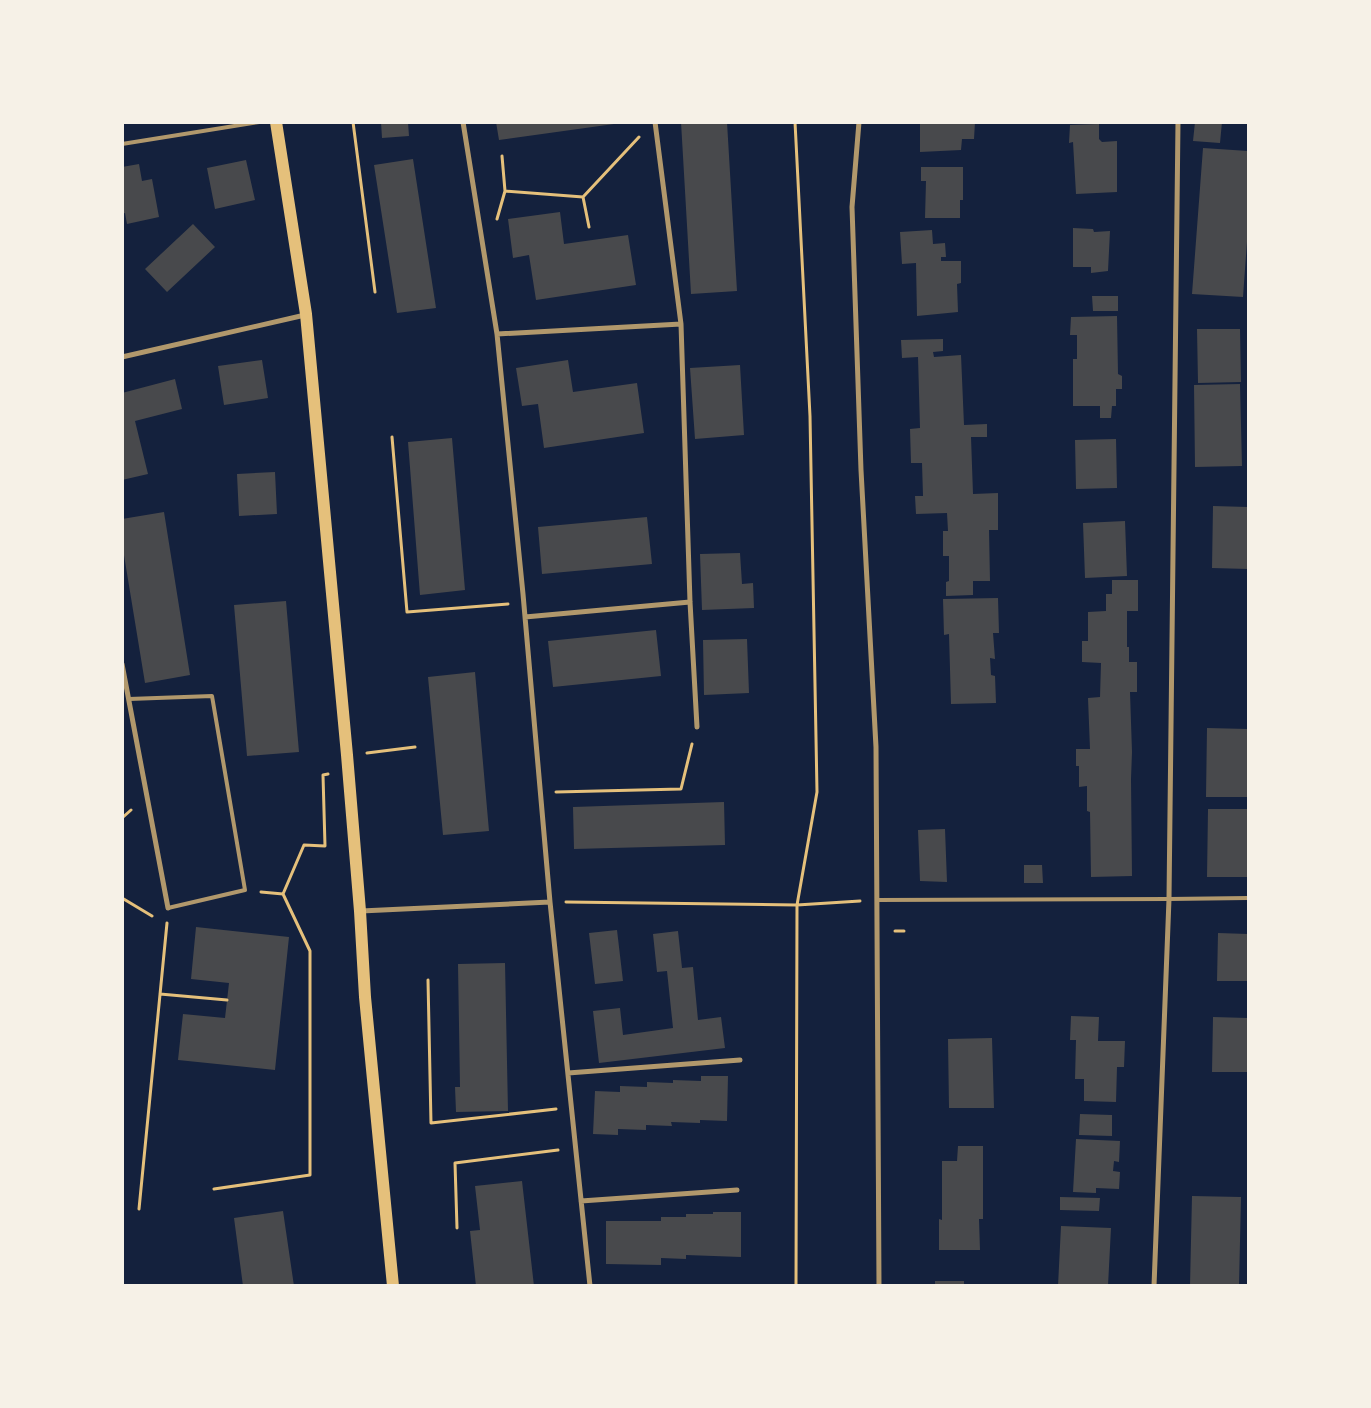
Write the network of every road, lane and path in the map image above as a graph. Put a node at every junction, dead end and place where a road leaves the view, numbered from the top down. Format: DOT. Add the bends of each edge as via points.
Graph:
graph roads {
  1 [pos="259,122"];
  2 [pos="276,122"];
  3 [pos="353,122"];
  4 [pos="463,122"];
  5 [pos="655,122"];
  6 [pos="795,122"];
  7 [pos="859,122"];
  8 [pos="1178,122"];
  9 [pos="639,136"];
  10 [pos="122,144"];
  11 [pos="502,156"];
  12 [pos="505,191"];
  13 [pos="583,197"];
  14 [pos="495,227"];
  15 [pos="589,227"];
  16 [pos="375,292"];
  17 [pos="306,314"];
  18 [pos="681,324"];
  19 [pos="497,334"];
  20 [pos="122,356"];
  21 [pos="392,437"];
  22 [pos="524,602"];
  23 [pos="690,602"];
  24 [pos="525,617"];
  25 [pos="122,664"];
  26 [pos="129,699"];
  27 [pos="697,727"];
  28 [pos="415,747"];
  29 [pos="347,755"];
  30 [pos="348,774"];
  31 [pos="540,793"];
  32 [pos="122,898"];
  33 [pos="1248,898"];
  34 [pos="877,900"];
  35 [pos="1169,900"];
  36 [pos="550,902"];
  37 [pos="797,905"];
  38 [pos="168,908"];
  39 [pos="360,911"];
  40 [pos="152,916"];
  41 [pos="160,921"];
  42 [pos="167,926"];
  43 [pos="428,980"];
  44 [pos="160,994"];
  45 [pos="227,1000"];
  46 [pos="740,1060"];
  47 [pos="568,1073"];
  48 [pos="571,1108"];
  49 [pos="576,1148"];
  50 [pos="214,1189"];
  51 [pos="737,1190"];
  52 [pos="581,1201"];
  53 [pos="139,1208"];
  54 [pos="457,1228"];
  55 [pos="393,1286"];
  56 [pos="590,1286"];
  57 [pos="796,1286"];
  58 [pos="879,1286"];
  59 [pos="1154,1286"];
  1 -- 10 [label="lane"];
  2 -- 17 [label="main road"];
  3 -- 16 [label="path"];
  4 -- 19 [label="street"];
  5 -- 18 [label="street"];
  6 -- 37 [label="path" via="810,416 817,792"];
  7 -- 34 [label="street" via="852,207 861,470 876,747"];
  8 -- 35 [label="street"];
  9 -- 13 [label="path"];
  11 -- 12 [label="path"];
  12 -- 13 [label="path"];
  12 -- 14 [label="path"];
  13 -- 15 [label="path"];
  17 -- 20 [label="street"];
  17 -- 29 [label="main road"];
  18 -- 19 [label="street"];
  18 -- 23 [label="street"];
  19 -- 22 [label="street"];
  21 -- 22 [label="path" via="407,612"];
  22 -- 24 [label="street"];
  23 -- 24 [label="street"];
  23 -- 27 [label="street"];
  24 -- 31 [label="street"];
  25 -- 26 [label="street"];
  26 -- 38 [label="street"];
  26 -- 38 [label="lane" via="212,696 245,890"];
  27 -- 31 [label="path" via="681,789"];
  28 -- 29 [label="path"];
  29 -- 30 [label="main road"];
  30 -- 39 [label="main road"];
  30 -- 50 [label="path" via="323,774 325,846 304,845 283,894 310,951 310,1176"];
  31 -- 36 [label="street"];
  32 -- 40 [label="path"];
  33 -- 35 [label="lane"];
  34 -- 35 [label="lane"];
  34 -- 37 [label="path"];
  34 -- 58 [label="street"];
  35 -- 59 [label="street"];
  36 -- 37 [label="path"];
  36 -- 39 [label="street"];
  36 -- 47 [label="street"];
  37 -- 57 [label="path"];
  38 -- 42 [label="path"];
  39 -- 55 [label="main road" via="365,997"];
  41 -- 42 [label="path"];
  42 -- 44 [label="path"];
  43 -- 48 [label="path" via="431,1123"];
  44 -- 45 [label="path"];
  44 -- 53 [label="path"];
  46 -- 47 [label="street"];
  47 -- 48 [label="street"];
  48 -- 49 [label="street"];
  49 -- 52 [label="street"];
  49 -- 54 [label="path" via="454,1163"];
  51 -- 52 [label="street"];
  52 -- 56 [label="street"];
}
